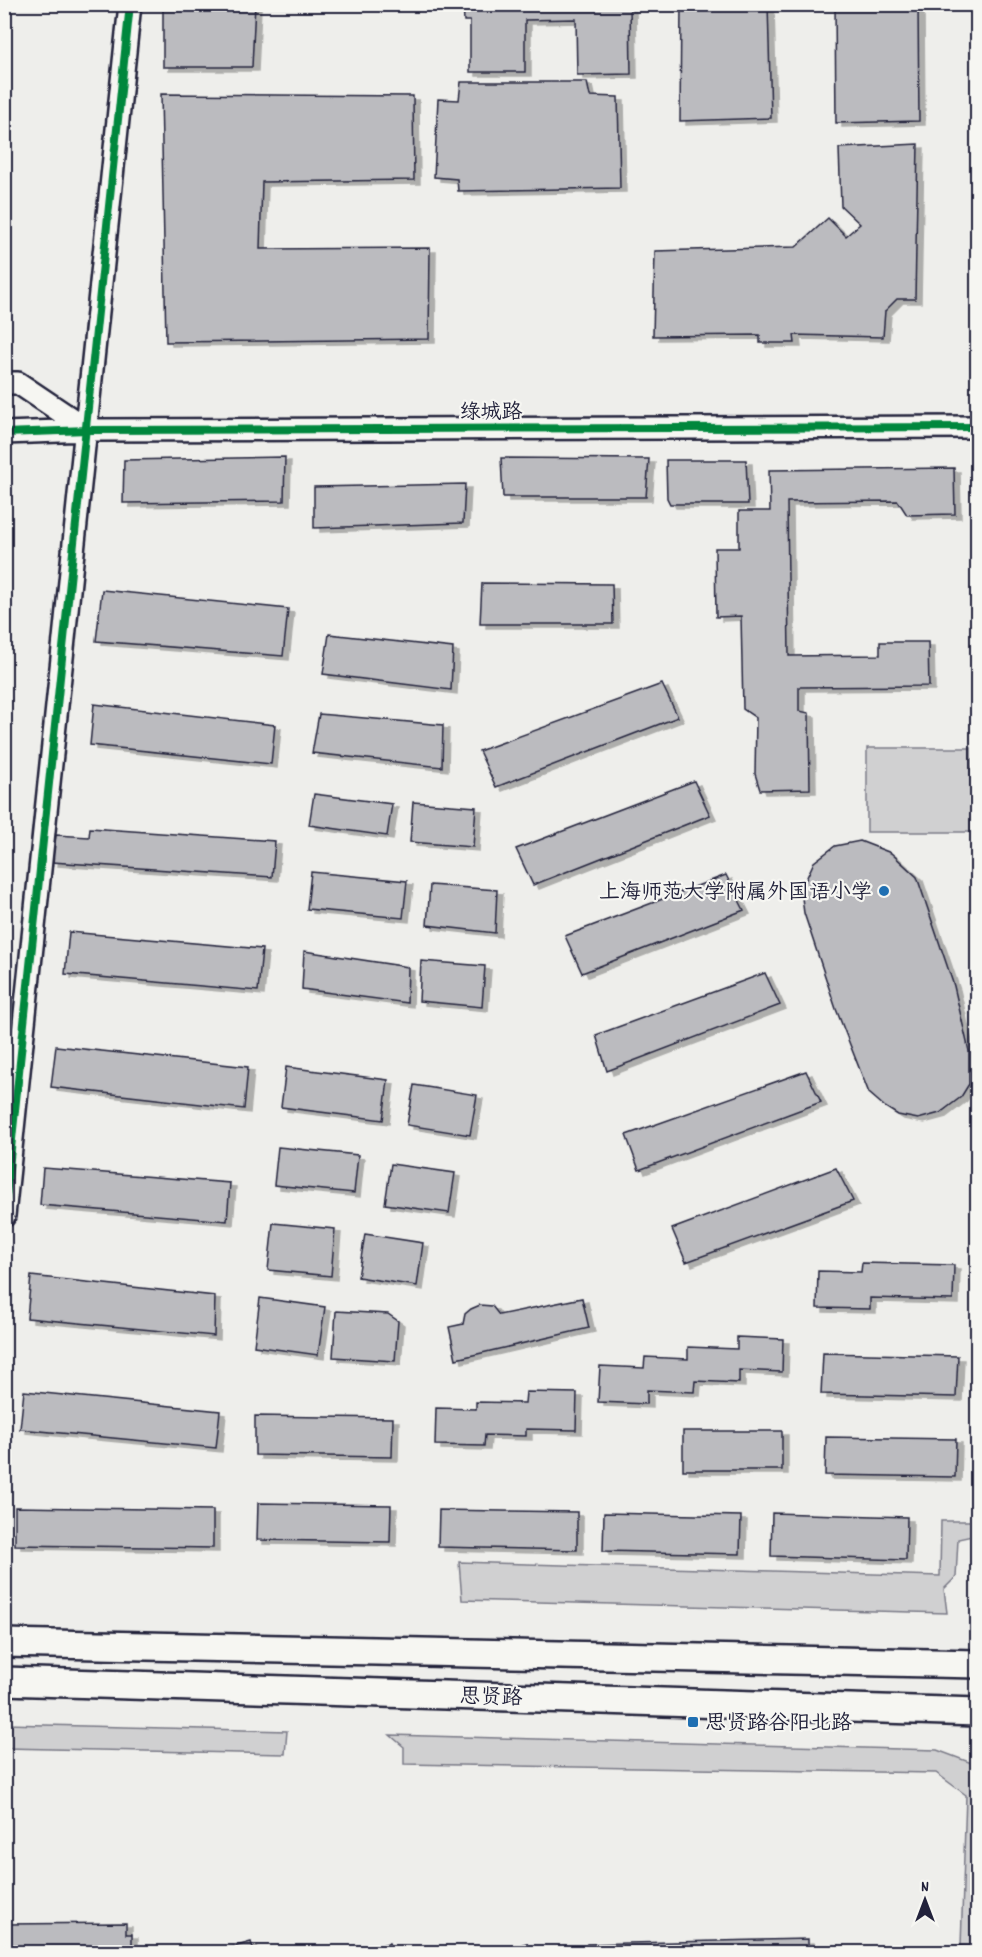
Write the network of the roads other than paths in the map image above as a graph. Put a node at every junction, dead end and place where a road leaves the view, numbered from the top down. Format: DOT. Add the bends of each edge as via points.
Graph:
graph roads {
  1 [pos="130,4"];
  2 [pos="4,383"];
  3 [pos="978,427"];
  4 [pos="88,430"];
  5 [pos="4,433"];
  6 [pos="4,1216"];
  7 [pos="4,1643"];
  8 [pos="978,1664"];
  9 [pos="4,1681"];
  10 [pos="978,1712"];
  1 -- 4 [label="street"];
  2 -- 4 [label="street" via="18,383"];
  3 -- 4 [label="street, 绿城路"];
  4 -- 5 [label="street, 绿城路"];
  4 -- 6 [label="street"];
  7 -- 8 [label="main road, 思贤路"];
  9 -- 10 [label="main road, 思贤路"];
}
